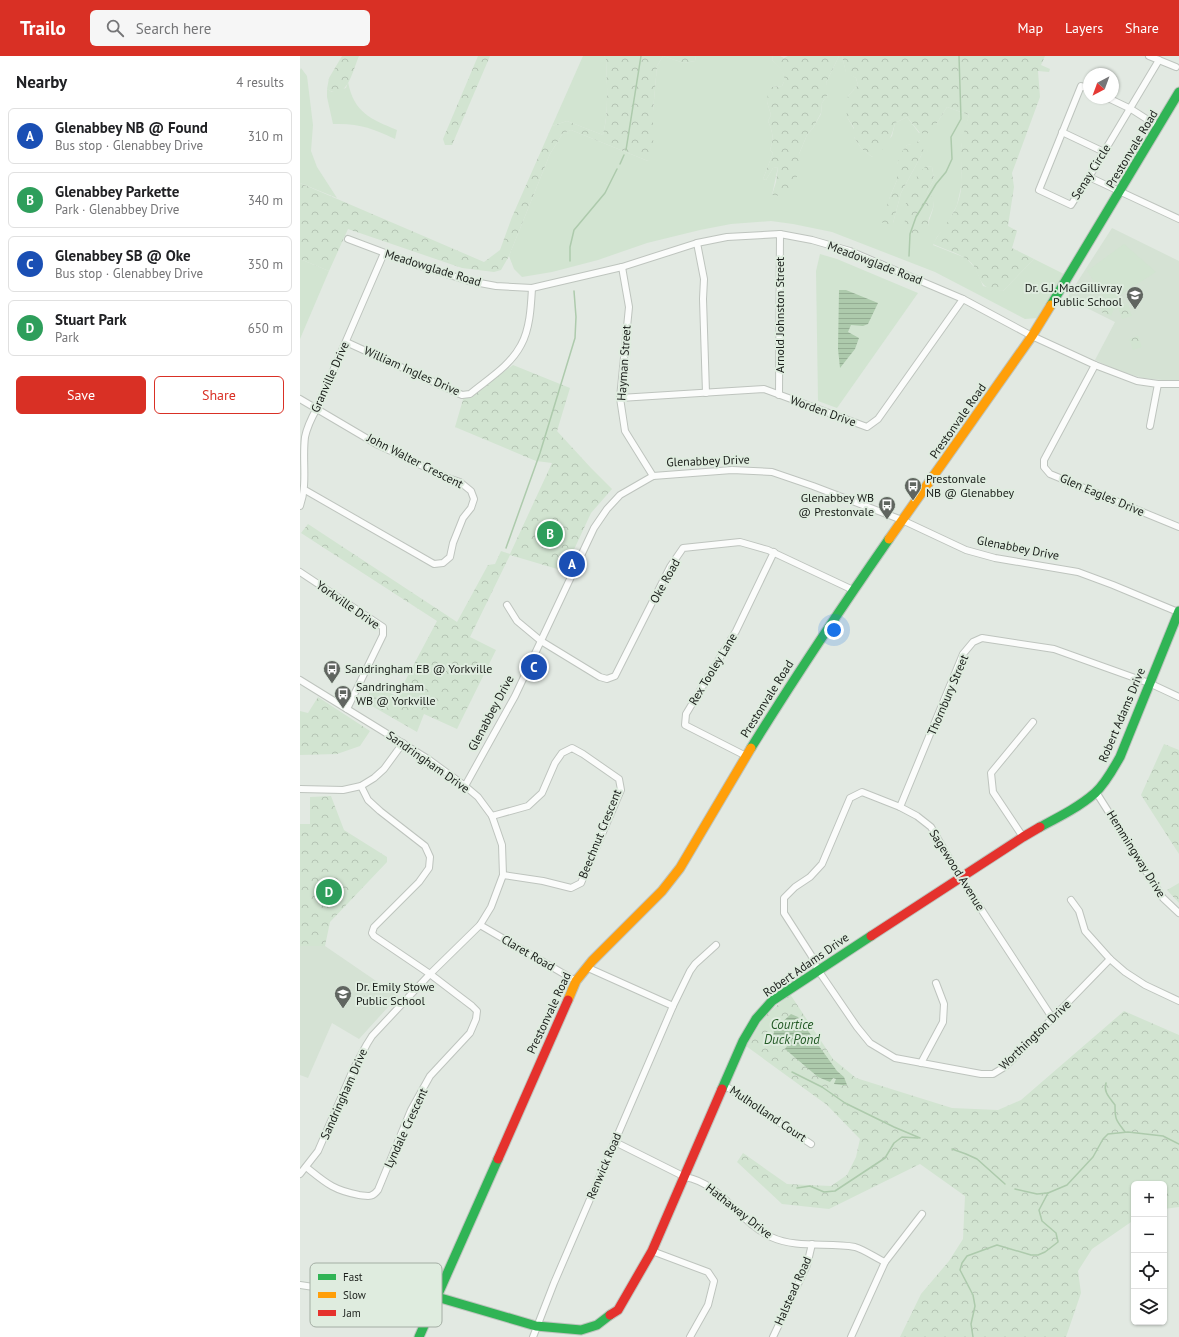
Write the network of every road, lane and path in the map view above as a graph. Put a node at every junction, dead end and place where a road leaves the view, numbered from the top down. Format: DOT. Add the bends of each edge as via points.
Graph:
graph roads {
  1 [pos="1149,56"];
  2 [pos="1160,60"];
  3 [pos="1176,67"];
  4 [pos="1083,87"];
  5 [pos="1179,92"];
  6 [pos="1119,103"];
  7 [pos="1131,109"];
  8 [pos="1160,127"];
  9 [pos="1062,132"];
  10 [pos="1104,152"];
  11 [pos="1090,177"];
  12 [pos="1120,192"];
  13 [pos="1179,219"];
  14 [pos="780,234"];
  15 [pos="348,239"];
  16 [pos="697,243"];
  17 [pos="384,253"];
  18 [pos="622,266"];
  19 [pos="532,288"];
  20 [pos="963,299"];
  21 [pos="1032,336"];
  22 [pos="346,342"];
  23 [pos="1095,365"];
  24 [pos="1158,384"];
  25 [pos="1179,384"];
  26 [pos="706,393"];
  27 [pos="779,395"];
  28 [pos="620,398"];
  29 [pos="300,399"];
  30 [pos="317,408"];
  31 [pos="1150,426"];
  32 [pos="653,476"];
  33 [pos="305,490"];
  34 [pos="300,506"];
  35 [pos="902,520"];
  36 [pos="1179,527"];
  37 [pos="774,552"];
  38 [pos="300,572"];
  39 [pos="853,590"];
  40 [pos="507,605"];
  41 [pos="1179,612"];
  42 [pos="541,641"];
  43 [pos="300,680"];
  44 [pos="1149,683"];
  45 [pos="1179,697"];
  46 [pos="347,709"];
  47 [pos="1033,722"];
  48 [pos="403,743"];
  49 [pos="746,756"];
  50 [pos="361,786"];
  51 [pos="465,786"];
  52 [pos="300,789"];
  53 [pos="1096,792"];
  54 [pos="900,807"];
  55 [pos="492,816"];
  56 [pos="1022,837"];
  57 [pos="503,875"];
  58 [pos="960,877"];
  59 [pos="1071,900"];
  60 [pos="1179,913"];
  61 [pos="480,925"];
  62 [pos="716,944"];
  63 [pos="1110,959"];
  64 [pos="586,967"];
  65 [pos="818,970"];
  66 [pos="430,974"];
  67 [pos="576,981"];
  68 [pos="936,983"];
  69 [pos="1179,1001"];
  70 [pos="674,1006"];
  71 [pos="1052,1019"];
  72 [pos="921,1063"];
  73 [pos="724,1085"];
  74 [pos="615,1142"];
  75 [pos="811,1144"];
  76 [pos="306,1167"];
  77 [pos="300,1174"];
  78 [pos="685,1177"];
  79 [pos="922,1214"];
  80 [pos="812,1244"];
  81 [pos="652,1251"];
  82 [pos="885,1262"];
  83 [pos="300,1284"];
  84 [pos="310,1285"];
  85 [pos="442,1285"];
  86 [pos="442,1303"];
  87 [pos="536,1326"];
  88 [pos="423,1327"];
  89 [pos="419,1337"];
  90 [pos="533,1337"];
  91 [pos="690,1337"];
  92 [pos="772,1337"];
  93 [pos="851,1337"];
  1 -- 2 [label="street"];
  2 -- 3 [label="street"];
  2 -- 7 [label="street, Senay Circle"];
  4 -- 9 [label="street, Senay Circle" via="1081,86"];
  5 -- 8 [label="street, Prestonvale Road"];
  6 -- 7 [label="street"];
  7 -- 8 [label="street"];
  7 -- 10 [label="street, Senay Circle"];
  8 -- 12 [label="street, Prestonvale Road"];
  9 -- 10 [label="street"];
  9 -- 11 [label="street, Senay Circle" via="1039,190 1071,205"];
  10 -- 11 [label="street, Senay Circle"];
  11 -- 12 [label="street"];
  12 -- 13 [label="street"];
  12 -- 21 [label="street, Prestonvale Road"];
  14 -- 16 [label="street, Meadowglade Road" via="727,237"];
  14 -- 20 [label="street, Meadowglade Road" via="850,251"];
  14 -- 27 [label="street, Arnold Johnston Street"];
  15 -- 17 [label="street, Meadowglade Road"];
  16 -- 18 [label="street, Meadowglade Road"];
  16 -- 26 [label="street" via="704,279"];
  17 -- 19 [label="street, Meadowglade Road" via="469,281"];
  17 -- 22 [label="street, Granville Drive"];
  18 -- 19 [label="street, Meadowglade Road"];
  18 -- 28 [label="street, Hayman Street" via="629,307"];
  19 -- 22 [label="street, William Ingles Drive" via="530,318 521,345 507,363 470,394 462,395"];
  20 -- 21 [label="street, Meadowglade Road"];
  20 -- 27 [label="street, Worden Drive" via="878,419 867,427"];
  21 -- 23 [label="street, Meadowglade Road"];
  21 -- 35 [label="street, Prestonvale Road"];
  22 -- 30 [label="street, Granville Drive"];
  23 -- 24 [label="street, Meadowglade Road" via="1137,381"];
  23 -- 36 [label="street, Glen Eagles Drive" via="1044,460 1044,467 1050,474"];
  24 -- 25 [label="street, Meadowglade Road"];
  24 -- 31 [label="street"];
  26 -- 27 [label="street, Worden Drive" via="764,389"];
  26 -- 28 [label="street, Worden Drive"];
  28 -- 32 [label="street, Hayman Street" via="625,431"];
  29 -- 30 [label="street"];
  30 -- 33 [label="street, Granville Drive" via="305,437"];
  30 -- 33 [label="street, John Walter Crescent" via="378,444 460,482 472,491 474,500 463,518 450,557 443,563 434,564"];
  32 -- 35 [label="street, Glenabbey Drive" via="732,470 772,472"];
  32 -- 42 [label="street, Glenabbey Drive" via="620,495 594,528"];
  33 -- 34 [label="street, Granville Drive"];
  35 -- 39 [label="street, Prestonvale Road"];
  35 -- 41 [label="street, Glenabbey Drive" via="966,550 995,558 1078,572"];
  37 -- 39 [label="street, Oke Road"];
  37 -- 42 [label="street, Oke Road" via="740,542 683,548 670,567 616,676 607,679 600,677"];
  37 -- 49 [label="street, Rex Tooley Lane" via="736,631 686,714 685,725"];
  38 -- 46 [label="street, Yorkville Drive" via="383,627 383,634"];
  39 -- 49 [label="street, Prestonvale Road"];
  40 -- 42 [label="street" via="517,621"];
  41 -- 44 [label="street, Robert Adams Drive"];
  42 -- 51 [label="street, Glenabbey Drive" via="515,696"];
  43 -- 46 [label="street, Sandringham Drive"];
  44 -- 45 [label="street, Thornbury Street"];
  44 -- 53 [label="street, Robert Adams Drive" via="1120,757"];
  44 -- 54 [label="street, Thornbury Street" via="1054,649 982,638 973,642 963,654"];
  46 -- 48 [label="street, Sandringham Drive"];
  47 -- 56 [label="street" via="991,773 993,792"];
  48 -- 50 [label="street" via="384,769"];
  48 -- 51 [label="street, Sandringham Drive"];
  49 -- 64 [label="street, Prestonvale Road" via="671,882"];
  50 -- 52 [label="street" via="343,790"];
  50 -- 66 [label="street, Lyndale Crescent" via="368,800 425,846 430,856 429,868 419,882 374,927 372,933"];
  51 -- 55 [label="street, Sandringham Drive" via="478,797"];
  53 -- 56 [label="street, Robert Adams Drive" via="1070,811"];
  53 -- 60 [label="street, Hemmingway Drive" via="1163,898"];
  54 -- 58 [label="street, Sagewood Avenue" via="917,816 931,828"];
  54 -- 65 [label="street, Sagewood Avenue" via="862,792 850,798 822,864 784,898 784,913"];
  55 -- 57 [label="street, Sandringham Drive" via="502,845"];
  55 -- 57 [label="street, Beechnut Crescent" via="528,806 542,793 555,762 562,753 572,748 619,779 621,790 581,883 571,888"];
  56 -- 58 [label="street, Robert Adams Drive"];
  57 -- 61 [label="street, Sandringham Drive" via="491,907"];
  58 -- 65 [label="street, Robert Adams Drive"];
  58 -- 71 [label="street, Sagewood Avenue"];
  59 -- 63 [label="street" via="1079,911 1085,931"];
  61 -- 66 [label="street, Sandringham Drive"];
  61 -- 67 [label="street, Claret Road"];
  62 -- 70 [label="street, Renwick Road" via="690,971"];
  63 -- 69 [label="street" via="1125,972"];
  63 -- 71 [label="street, Worthington Drive"];
  64 -- 67 [label="street, Prestonvale Road"];
  64 -- 70 [label="street"];
  65 -- 72 [label="street, Worthington Drive" via="856,1027 870,1043 895,1058"];
  65 -- 73 [label="street, Robert Adams Drive" via="772,1001 756,1019 743,1041"];
  66 -- 76 [label="street, Sandringham Drive" via="366,1044 318,1152"];
  66 -- 76 [label="street, Lyndale Crescent" via="472,1006 477,1012 476,1019 470,1033 430,1076 411,1110 378,1190 369,1196 342,1192"];
  67 -- 85 [label="street, Prestonvale Road"];
  68 -- 72 [label="street" via="944,1004 943,1022"];
  70 -- 74 [label="street, Renwick Road"];
  71 -- 72 [label="street, Worthington Drive" via="1006,1066 993,1074"];
  73 -- 75 [label="street, Mulholland Court"];
  73 -- 78 [label="street, Robert Adams Drive"];
  74 -- 78 [label="street, Hathaway Drive"];
  74 -- 87 [label="street, Renwick Road"];
  76 -- 77 [label="street, Sandringham Drive"];
  78 -- 80 [label="street, Hathaway Drive" via="696,1179 710,1187 770,1236 784,1243"];
  78 -- 81 [label="street, Robert Adams Drive"];
  79 -- 82 [label="street"];
  80 -- 82 [label="street, Hathaway Drive" via="856,1248"];
  80 -- 92 [label="street, Halstead Road" via="807,1265"];
  81 -- 87 [label="street, Robert Adams Drive" via="618,1310 597,1325 582,1330"];
  81 -- 91 [label="street" via="708,1272 714,1281 708,1305"];
  82 -- 93 [label="street"];
  83 -- 84 [label="street"];
  86 -- 87 [label="street, Robert Adams Drive"];
  87 -- 90 [label="street, Renwick Road"];
  88 -- 89 [label="street, Prestonvale Road"];
}
